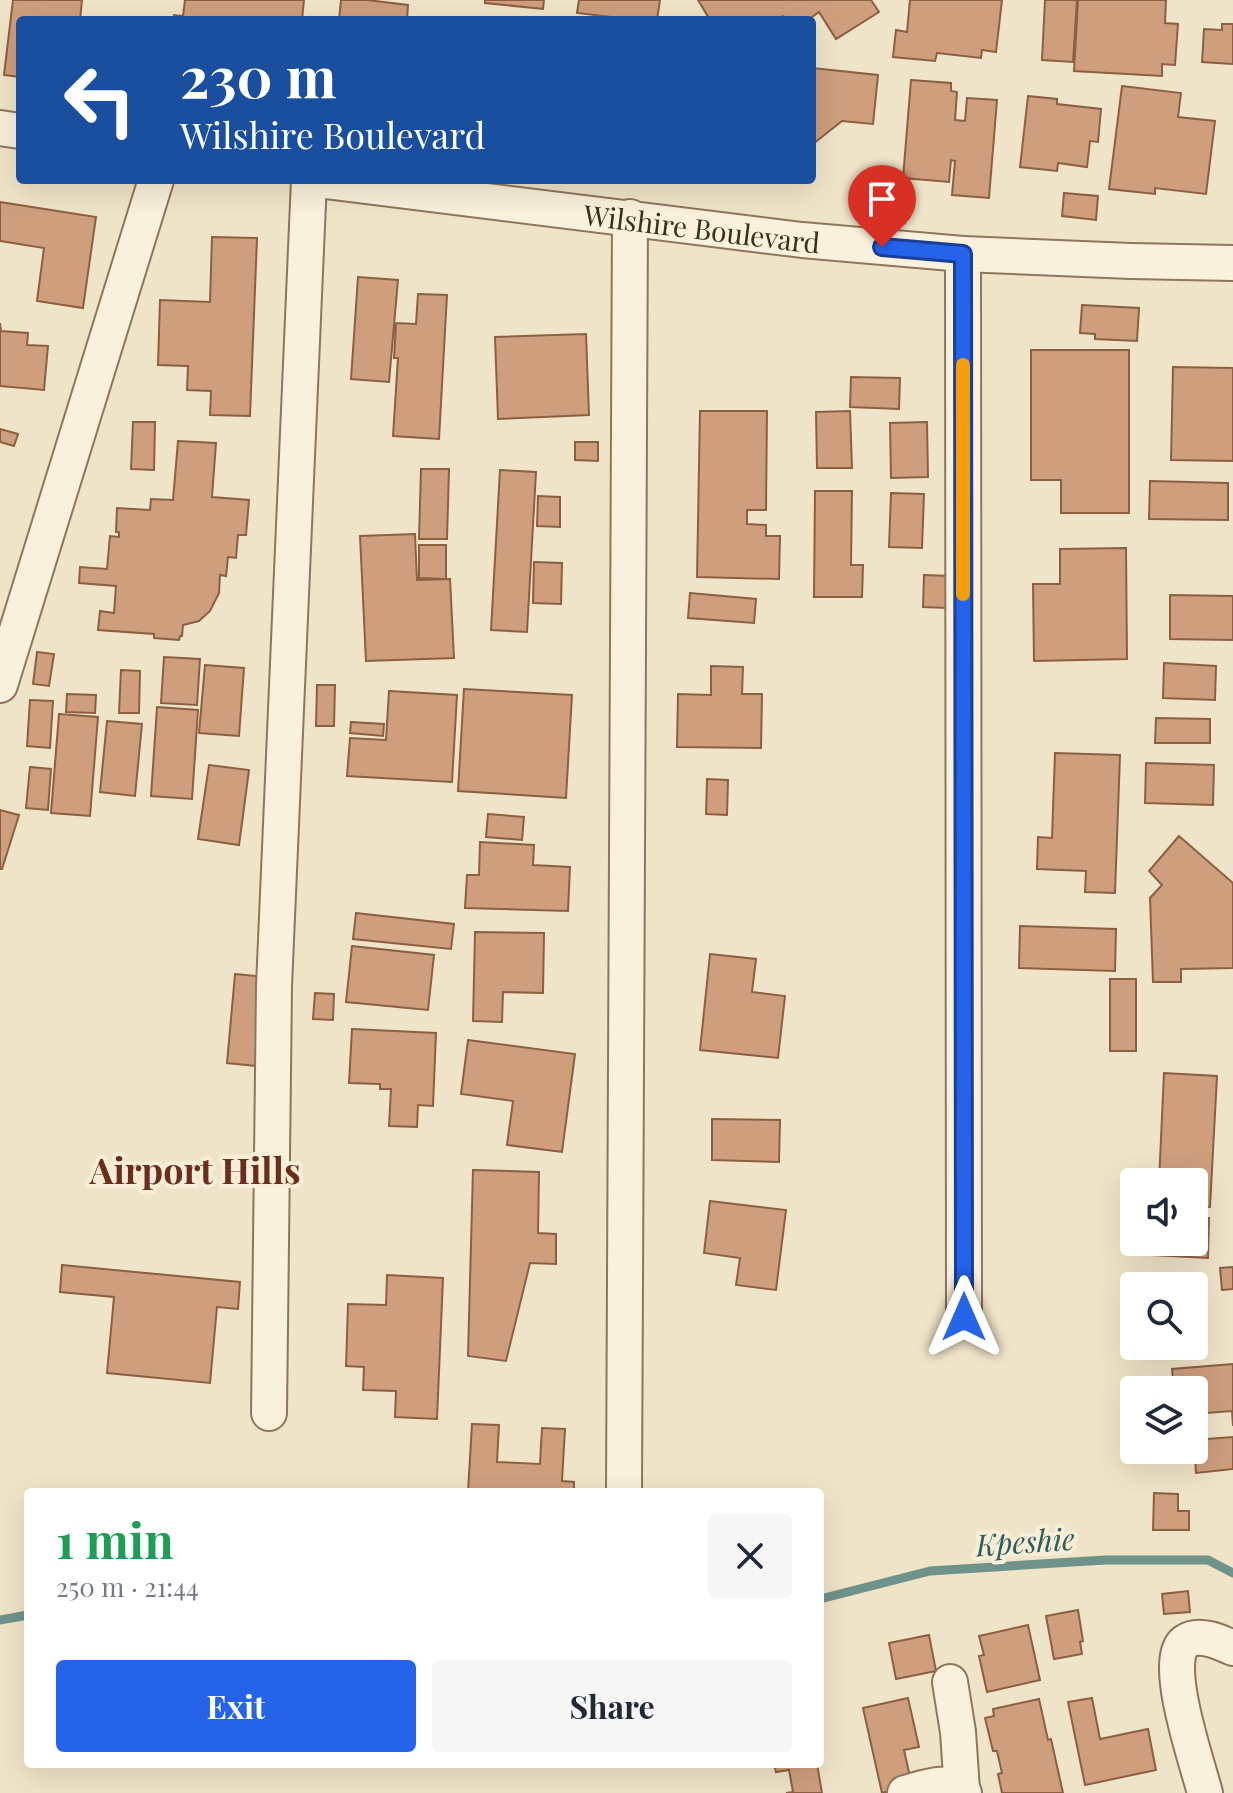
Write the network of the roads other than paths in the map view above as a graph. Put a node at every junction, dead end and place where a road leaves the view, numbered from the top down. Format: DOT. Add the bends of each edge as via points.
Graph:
graph roads {
  1 [pos="155,184"];
  2 [pos="309,184"];
  3 [pos="351,184"];
  4 [pos="630,217"];
  5 [pos="963,254"];
  6 [pos="1233,263"];
  7 [pos="0,685"];
  8 [pos="964,1317"];
  9 [pos="269,1413"];
  10 [pos="624,1488"];
  11 [pos="1233,1648"];
  12 [pos="950,1682"];
  13 [pos="963,1792"];
  14 [pos="905,1793"];
  15 [pos="1205,1793"];
  1 -- 7 [label="street"];
  2 -- 9 [label="street" via="274,986"];
  3 -- 4 [label="street, Wilshire Boulevard"];
  4 -- 5 [label="street, Wilshire Boulevard"];
  4 -- 10 [label="street"];
  5 -- 6 [label="street, Wilshire Boulevard"];
  5 -- 8 [label="street"];
  11 -- 15 [label="street" via="1194,1638 1181,1647 1176,1662 1177,1686"];
  12 -- 13 [label="street"];
  13 -- 14 [label="street" via="946,1784"];
}
